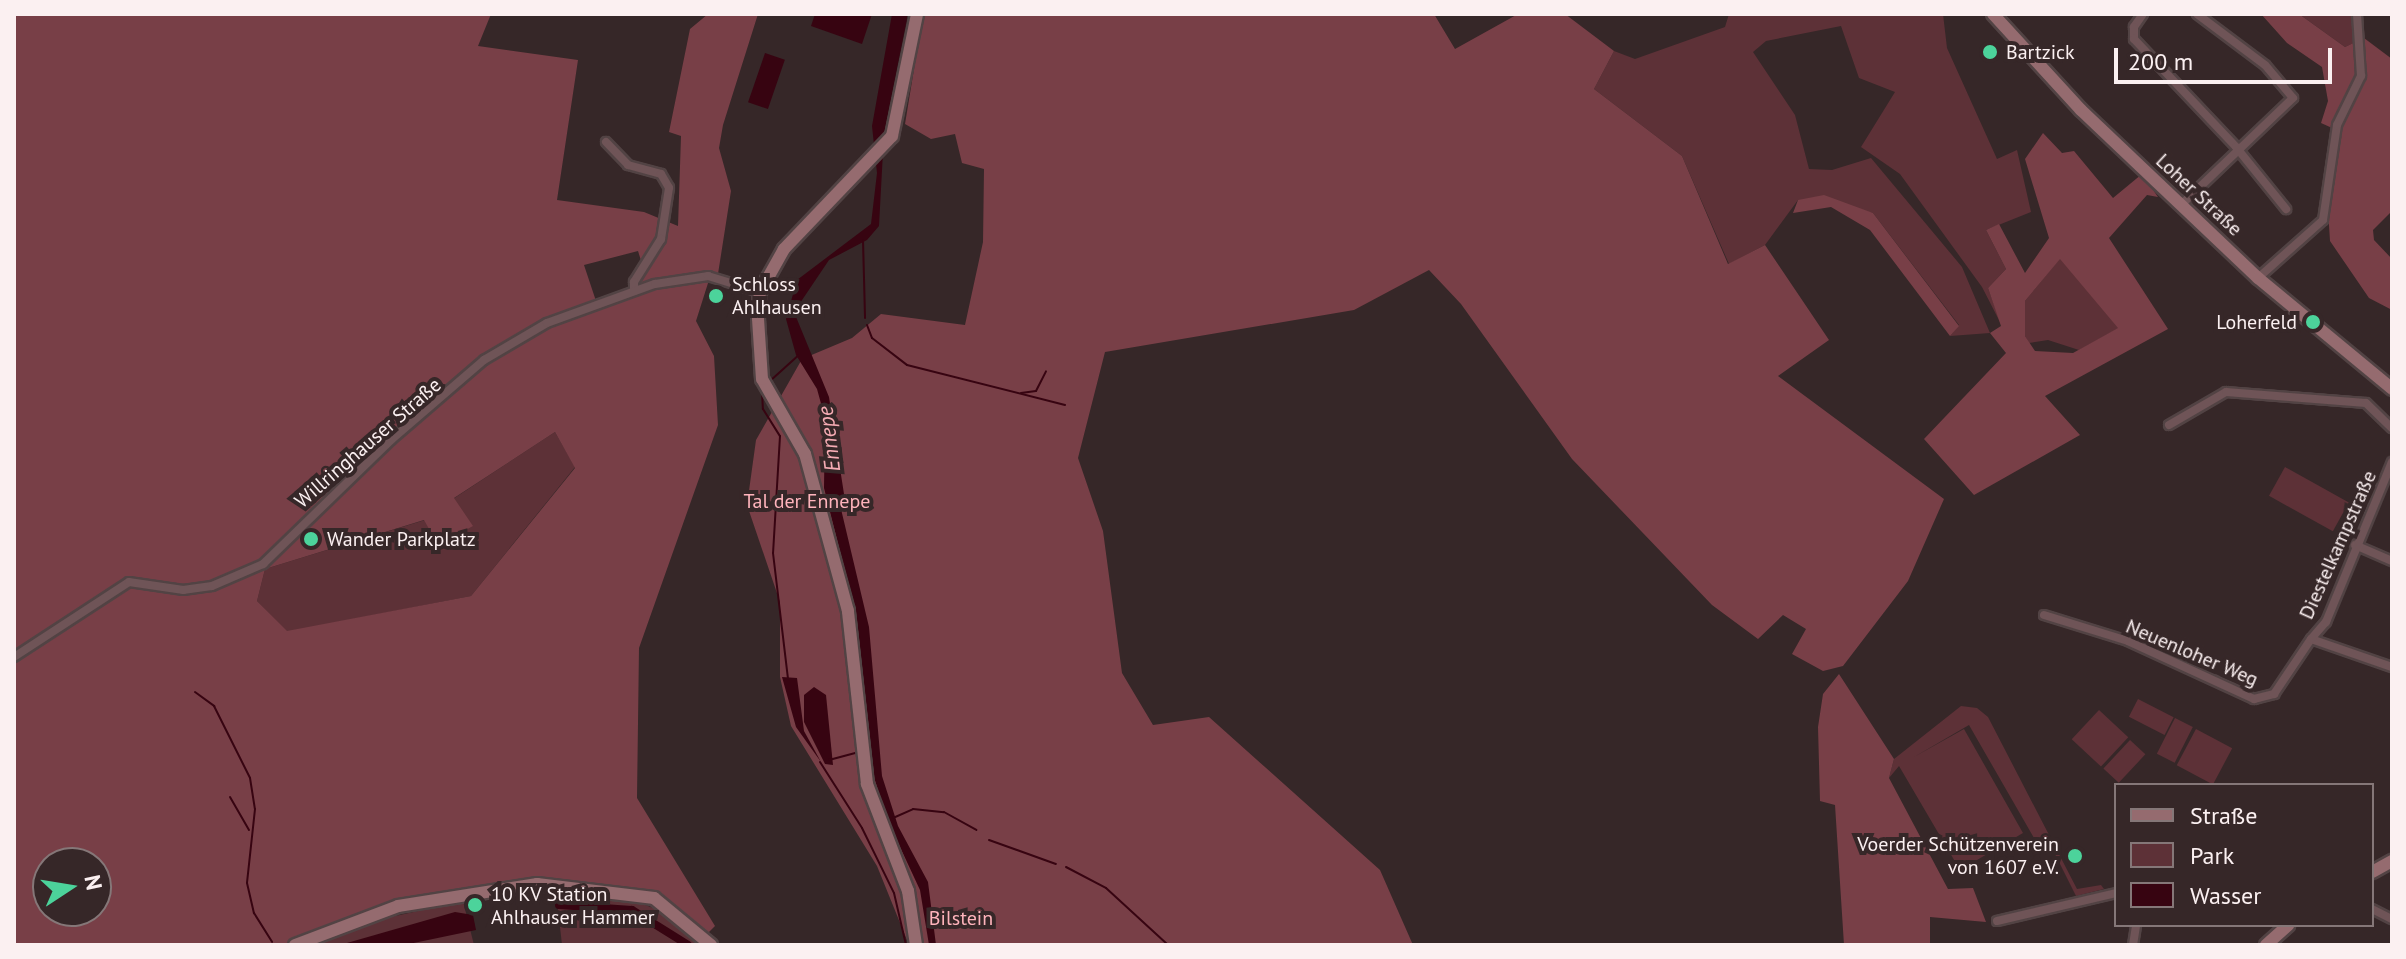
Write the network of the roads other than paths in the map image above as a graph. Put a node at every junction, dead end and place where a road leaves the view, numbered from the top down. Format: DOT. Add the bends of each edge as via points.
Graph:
graph roads {
  1 [pos="917,14"];
  2 [pos="1993,14"];
  3 [pos="2143,14"];
  4 [pos="2197,14"];
  5 [pos="2357,14"];
  6 [pos="606,142"];
  7 [pos="2236,147"];
  8 [pos="2181,205"];
  9 [pos="2286,209"];
  10 [pos="2258,278"];
  11 [pos="634,291"];
  12 [pos="760,292"];
  13 [pos="2392,389"];
  14 [pos="2169,425"];
  15 [pos="2392,428"];
  16 [pos="2392,462"];
  17 [pos="2355,545"];
  18 [pos="2392,561"];
  19 [pos="2044,615"];
  20 [pos="2311,639"];
  21 [pos="14,657"];
  22 [pos="2392,667"];
  23 [pos="2392,861"];
  24 [pos="2374,871"];
  25 [pos="2114,893"];
  26 [pos="2374,910"];
  27 [pos="2392,919"];
  28 [pos="1997,921"];
  29 [pos="2286,927"];
  30 [pos="295,945"];
  31 [pos="711,945"];
  32 [pos="916,945"];
  33 [pos="2266,945"];
  1 -- 12 [label="street" via="886,146 784,249"];
  2 -- 8 [label="street, Loher Straße" via="2081,110"];
  3 -- 7 [label="street" via="2134,27 2134,39"];
  4 -- 7 [label="street" via="2265,65 2293,98"];
  5 -- 10 [label="street" via="2361,76 2337,125 2323,220"];
  6 -- 11 [label="street" via="628,165 661,174 669,188 661,239 634,282"];
  7 -- 8 [label="street"];
  7 -- 9 [label="street"];
  8 -- 10 [label="street, Loher Straße"];
  10 -- 13 [label="street, Loher Straße"];
  11 -- 12 [label="street, Willringhauser Straße" via="708,276"];
  11 -- 21 [label="street, Willringhauser Straße" via="547,323 484,360 391,440 263,564 212,586 183,590 129,582"];
  12 -- 32 [label="street" via="765,384 805,454 848,611 861,752 875,814 908,891"];
  14 -- 15 [label="street" via="2226,392 2366,403"];
  16 -- 17 [label="street, Diestelkampstraße"];
  17 -- 18 [label="street"];
  17 -- 20 [label="street, Diestelkampstraße" via="2326,622"];
  19 -- 20 [label="street, Neuenloher Weg" via="2128,641 2258,699 2274,694"];
  20 -- 22 [label="street"];
  23 -- 24 [label="street"];
  25 -- 28 [label="street"];
  26 -- 27 [label="street"];
  29 -- 33 [label="street"];
  30 -- 31 [label="street" via="398,906 537,884 654,898"];
}
